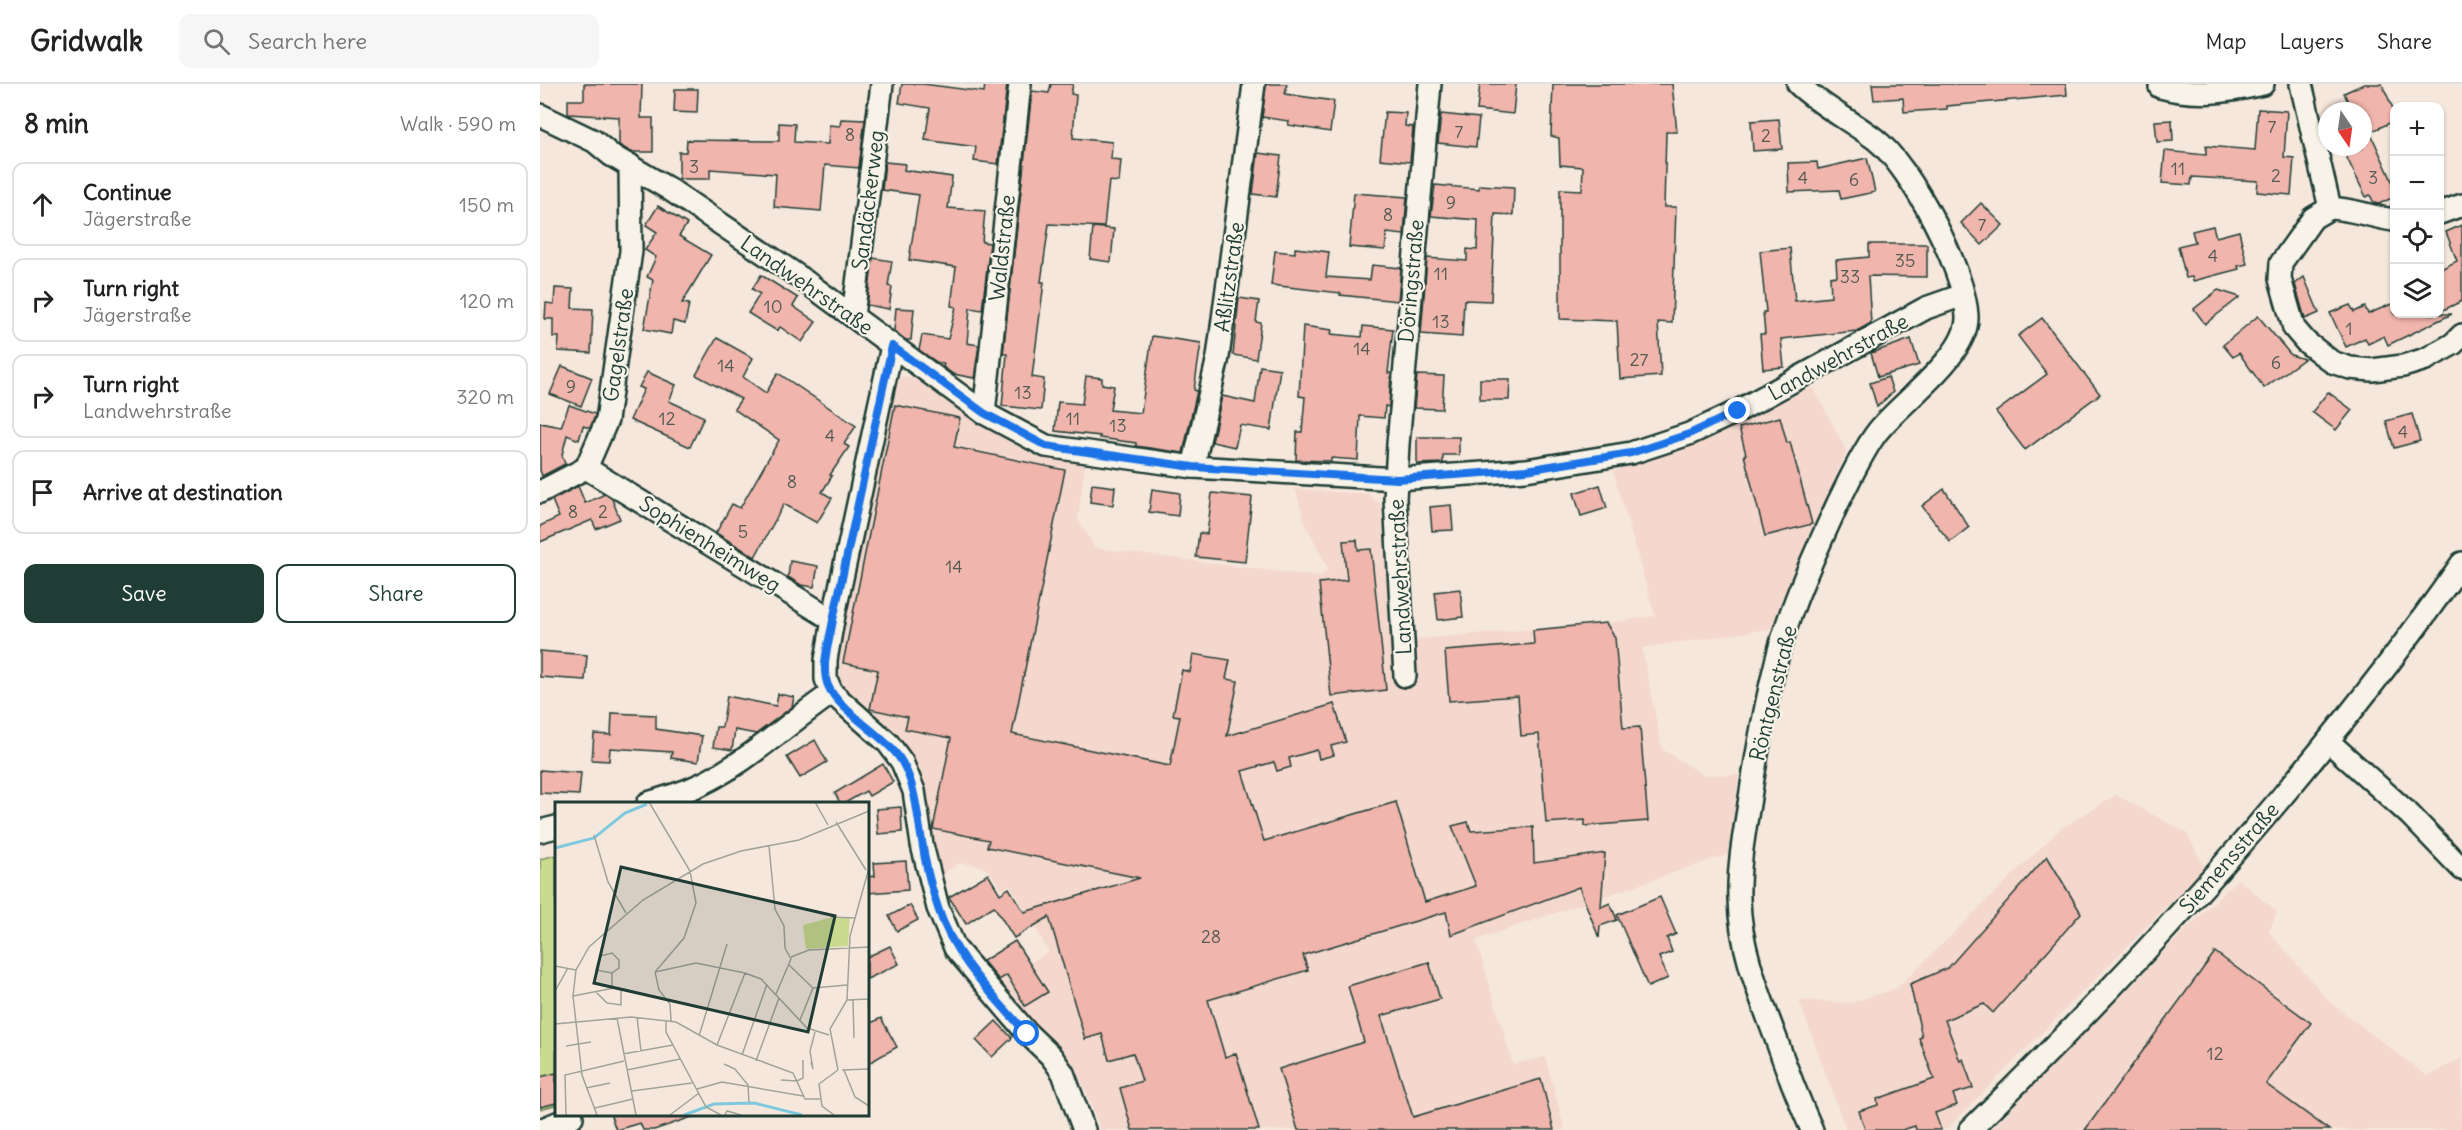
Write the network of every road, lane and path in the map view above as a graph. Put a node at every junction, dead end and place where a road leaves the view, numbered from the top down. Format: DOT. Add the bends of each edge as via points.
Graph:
graph roads {
  1 [pos="882,84"];
  2 [pos="1020,84"];
  3 [pos="1254,84"];
  4 [pos="1430,84"];
  5 [pos="1798,84"];
  6 [pos="2263,84"];
  7 [pos="2301,84"];
  8 [pos="2160,87"];
  9 [pos="2226,88"];
  10 [pos="540,115"];
  11 [pos="630,165"];
  12 [pos="2462,205"];
  13 [pos="2330,208"];
  14 [pos="2444,211"];
  15 [pos="2390,219"];
  16 [pos="1963,296"];
  17 [pos="853,316"];
  18 [pos="2462,335"];
  19 [pos="892,346"];
  20 [pos="984,413"];
  21 [pos="1193,467"];
  22 [pos="586,468"];
  23 [pos="1397,479"];
  24 [pos="540,492"];
  25 [pos="2462,563"];
  26 [pos="833,620"];
  27 [pos="1406,676"];
  28 [pos="831,693"];
  29 [pos="2328,741"];
  30 [pos="651,802"];
  31 [pos="555,827"];
  32 [pos="540,831"];
  33 [pos="2462,869"];
  34 [pos="572,1117"];
  35 [pos="540,1130"];
  36 [pos="1084,1130"];
  37 [pos="1812,1130"];
  38 [pos="1970,1130"];
  1 -- 17 [label="street, Sandäckerweg"];
  2 -- 20 [label="street, Waldstraße"];
  3 -- 21 [label="street, Aßlitzstraße" via="1218,357"];
  4 -- 23 [label="street, Döringstraße"];
  5 -- 16 [label="street, Röntgenstraße" via="1892,155 1934,221 1957,271"];
  6 -- 9 [label="street"];
  7 -- 13 [label="street"];
  8 -- 9 [label="street" via="2195,94"];
  10 -- 11 [label="street, Landwehrstraße" via="594,141"];
  11 -- 17 [label="street, Landwehrstraße"];
  11 -- 22 [label="street, Gagelstraße" via="631,251 609,409"];
  12 -- 14 [label="street"];
  13 -- 15 [label="street" via="2353,209"];
  13 -- 18 [label="street" via="2313,218 2281,263 2280,279 2295,328 2306,342 2332,362 2372,370 2426,359"];
  16 -- 23 [label="street, Landwehrstraße" via="1926,308 1820,368 1689,434 1631,453 1526,470"];
  16 -- 37 [label="street, Röntgenstraße" via="1965,333 1955,352 1877,432 1818,546 1781,645 1758,741 1739,899 1748,965"];
  17 -- 19 [label="street, Landwehrstraße"];
  19 -- 20 [label="street, Landwehrstraße"];
  19 -- 26 [label="street"];
  20 -- 21 [label="street, Landwehrstraße" via="1046,446"];
  21 -- 23 [label="street, Landwehrstraße"];
  22 -- 24 [label="street"];
  22 -- 26 [label="street, Sophienheimweg"];
  23 -- 27 [label="street, Landwehrstraße"];
  25 -- 29 [label="street, Siemensstraße" via="2400,651"];
  26 -- 28 [label="street" via="826,660"];
  28 -- 30 [label="street" via="720,773 689,790"];
  28 -- 36 [label="street" via="888,744 902,762 914,791 922,845 938,908 955,948 1027,1034 1051,1056 1063,1073"];
  29 -- 33 [label="street" via="2410,814"];
  29 -- 38 [label="street, Siemensstraße" via="2207,886 2064,1039"];
  31 -- 32 [label="street"];
  34 -- 35 [label="street"];
}
